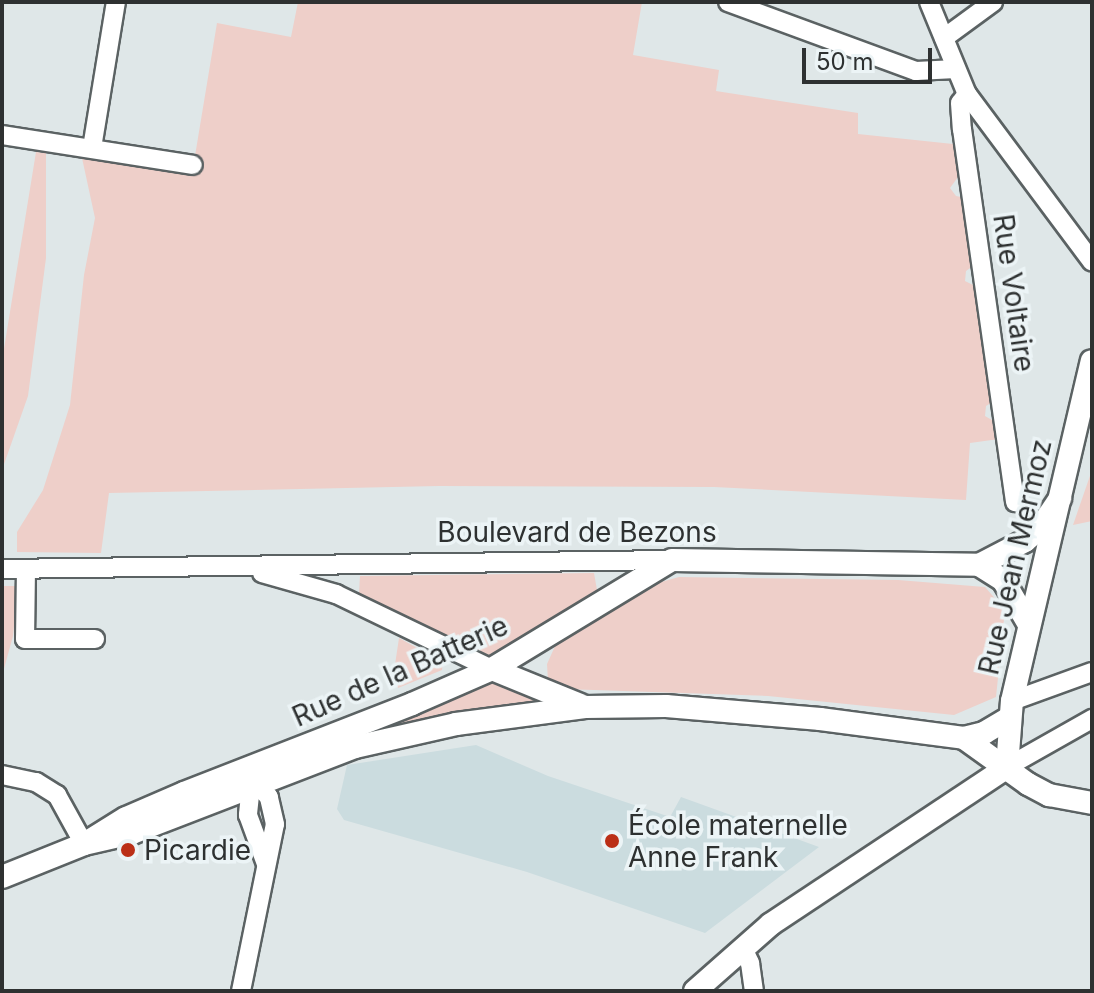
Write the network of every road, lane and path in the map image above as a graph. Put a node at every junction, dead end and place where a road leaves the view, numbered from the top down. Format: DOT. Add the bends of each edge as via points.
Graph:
graph roads {
  1 [pos="116,2"];
  2 [pos="728,2"];
  3 [pos="929,2"];
  4 [pos="993,2"];
  5 [pos="944,38"];
  6 [pos="956,69"];
  7 [pos="967,94"];
  8 [pos="2,135"];
  9 [pos="92,148"];
  10 [pos="193,165"];
  11 [pos="1092,262"];
  12 [pos="1092,361"];
  13 [pos="1060,498"];
  14 [pos="1015,502"];
  15 [pos="672,560"];
  16 [pos="979,565"];
  17 [pos="175,568"];
  18 [pos="2,569"];
  19 [pos="26,569"];
  20 [pos="1028,623"];
  21 [pos="551,635"];
  22 [pos="95,639"];
  23 [pos="492,669"];
  24 [pos="1092,672"];
  25 [pos="530,686"];
  26 [pos="585,707"];
  27 [pos="1011,709"];
  28 [pos="1092,719"];
  29 [pos="964,738"];
  30 [pos="278,766"];
  31 [pos="1007,767"];
  32 [pos="2,775"];
  33 [pos="251,776"];
  34 [pos="220,787"];
  35 [pos="1092,803"];
  36 [pos="273,808"];
  37 [pos="248,815"];
  38 [pos="84,844"];
  39 [pos="266,864"];
  40 [pos="2,877"];
  41 [pos="743,948"];
  42 [pos="241,991"];
  43 [pos="695,991"];
  44 [pos="754,991"];
  1 -- 9 [label="street"];
  2 -- 6 [label="street" via="916,71"];
  3 -- 5 [label="street"];
  4 -- 5 [label="street"];
  5 -- 6 [label="street"];
  6 -- 7 [label="street"];
  7 -- 11 [label="street"];
  7 -- 14 [label="street, Rue Voltaire" via="960,103 962,129"];
  8 -- 9 [label="street"];
  9 -- 10 [label="street"];
  12 -- 13 [label="main road, Rue Jean Mermoz"];
  13 -- 16 [label="main road, Boulevard de Bezons" via="1025,541"];
  13 -- 20 [label="main road, Rue Jean Mermoz"];
  15 -- 16 [label="main road, Boulevard de Bezons"];
  15 -- 17 [label="street, Boulevard de Bezons"];
  15 -- 21 [label="main road, Rue de la Batterie"];
  16 -- 20 [label="main road" via="1003,580"];
  17 -- 19 [label="street, Boulevard de Bezons"];
  17 -- 23 [label="street, Boulevard de Bezons" via="266,573 336,594"];
  18 -- 19 [label="street, Boulevard de Bezons"];
  19 -- 22 [label="street" via="25,639"];
  20 -- 27 [label="main road, Rue Jean Mermoz"];
  21 -- 23 [label="main road, Rue de la Batterie"];
  21 -- 25 [label="main road, Rue de la Batterie" via="534,662"];
  23 -- 25 [label="main road"];
  23 -- 30 [label="main road, Rue de la Batterie"];
  24 -- 27 [label="street"];
  25 -- 26 [label="main road"];
  26 -- 29 [label="main road" via="691,707"];
  26 -- 30 [label="main road" via="396,735"];
  27 -- 29 [label="main road" via="984,733"];
  27 -- 31 [label="main road, Rue Jean Mermoz"];
  28 -- 31 [label="street"];
  29 -- 31 [label="main road"];
  30 -- 33 [label="main road"];
  30 -- 36 [label="street"];
  31 -- 35 [label="main road" via="1049,795"];
  31 -- 41 [label="main road" via="845,873"];
  32 -- 38 [label="street" via="36,782 57,795"];
  33 -- 34 [label="main road"];
  33 -- 36 [label="street"];
  33 -- 37 [label="street"];
  34 -- 37 [label="street"];
  34 -- 38 [label="main road" via="132,833"];
  36 -- 39 [label="street"];
  37 -- 39 [label="street"];
  38 -- 40 [label="main road"];
  39 -- 42 [label="street"];
  41 -- 43 [label="main road"];
  41 -- 44 [label="street"];
}
